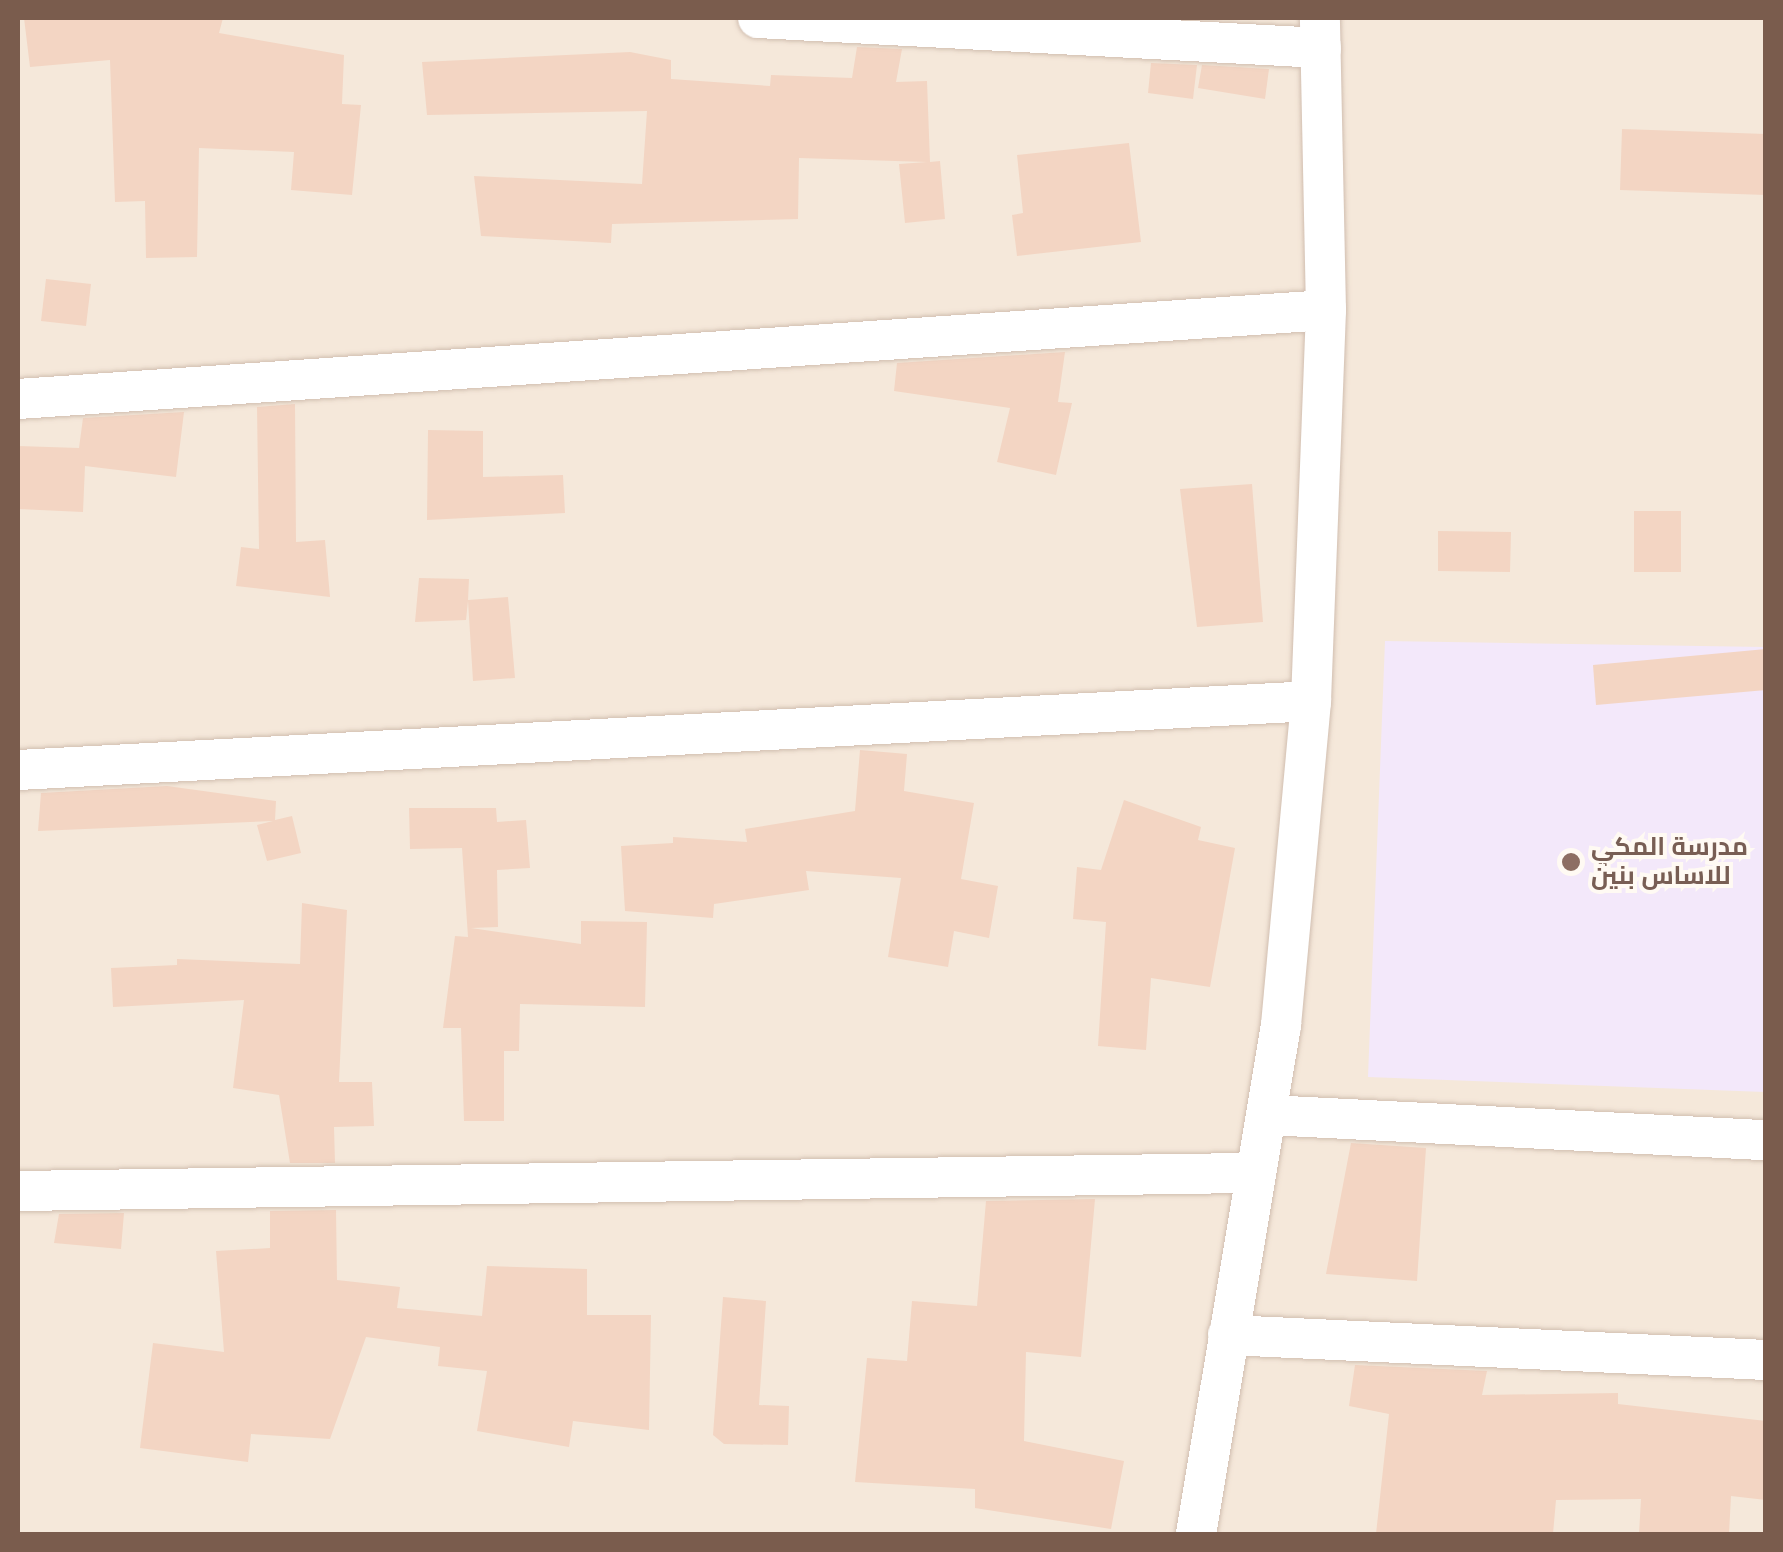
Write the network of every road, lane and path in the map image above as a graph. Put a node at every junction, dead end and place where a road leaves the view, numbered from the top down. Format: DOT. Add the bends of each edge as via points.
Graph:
graph roads {
  1 [pos="758,18"];
  2 [pos="1321,33"];
  3 [pos="1326,310"];
  4 [pos="18,398"];
  5 [pos="1311,701"];
  6 [pos="18,770"];
  7 [pos="1268,1114"];
  8 [pos="1766,1140"];
  9 [pos="1253,1173"];
  10 [pos="18,1191"];
  11 [pos="1228,1335"];
  12 [pos="1766,1360"];
  13 [pos="1196,1534"];
  1 -- 2 [label="street"];
  2 -- 3 [label="street"];
  3 -- 4 [label="street"];
  3 -- 5 [label="street"];
  5 -- 6 [label="street"];
  5 -- 7 [label="street"];
  7 -- 8 [label="street"];
  7 -- 9 [label="street"];
  9 -- 10 [label="street"];
  9 -- 11 [label="street"];
  11 -- 12 [label="street"];
  11 -- 13 [label="street"];
}
